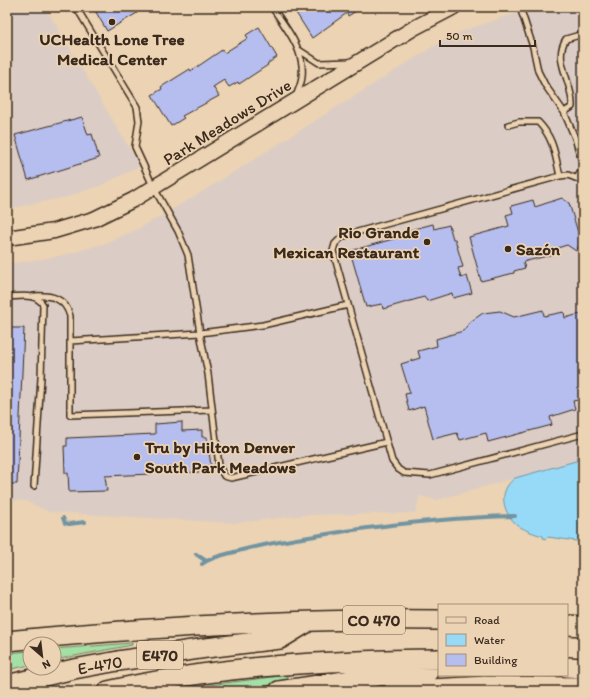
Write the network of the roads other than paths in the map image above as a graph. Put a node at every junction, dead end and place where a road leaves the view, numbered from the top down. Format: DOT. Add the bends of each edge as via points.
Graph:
graph roads {
  1 [pos="76,7"];
  2 [pos="272,7"];
  3 [pos="454,7"];
  4 [pos="520,7"];
  5 [pos="583,34"];
  6 [pos="299,50"];
  7 [pos="361,61"];
  8 [pos="294,102"];
  9 [pos="564,112"];
  10 [pos="508,125"];
  11 [pos="583,166"];
  12 [pos="560,176"];
  13 [pos="577,178"];
  14 [pos="583,181"];
  15 [pos="154,188"];
  16 [pos="7,238"];
  17 [pos="34,296"];
  18 [pos="7,297"];
  19 [pos="348,305"];
  20 [pos="200,333"];
  21 [pos="70,341"];
  22 [pos="212,410"];
  23 [pos="583,434"];
  24 [pos="387,442"];
  25 [pos="34,486"];
  26 [pos="438,620"];
  27 [pos="309,621"];
  28 [pos="568,625"];
  29 [pos="583,626"];
  30 [pos="7,641"];
  31 [pos="438,659"];
  32 [pos="568,667"];
  33 [pos="583,668"];
  34 [pos="438,671"];
  35 [pos="7,685"];
  36 [pos="583,687"];
  37 [pos="108,691"];
  38 [pos="279,691"];
  39 [pos="393,691"];
  1 -- 15 [label="lane" via="137,107 139,120 135,147"];
  2 -- 6 [label="lane"];
  3 -- 7 [label="main road, Park Meadows Drive"];
  4 -- 9 [label="lane" via="538,71"];
  5 -- 9 [label="lane" via="566,39 561,46 560,54 573,98 572,107"];
  6 -- 7 [label="lane" via="319,63"];
  6 -- 8 [label="lane" via="302,77"];
  7 -- 8 [label="main road, Park Meadows Drive"];
  8 -- 15 [label="main road, Park Meadows Drive"];
  9 -- 11 [label="lane"];
  10 -- 12 [label="lane" via="524,121 538,122 547,131 553,145"];
  11 -- 13 [label="lane"];
  12 -- 13 [label="lane"];
  12 -- 19 [label="lane" via="342,238 335,244 333,251"];
  13 -- 14 [label="lane"];
  15 -- 16 [label="main road, Park Meadows Drive" via="94,219 54,231"];
  15 -- 20 [label="lane" via="188,255"];
  17 -- 18 [label="lane"];
  17 -- 21 [label="lane" via="54,296 68,308"];
  17 -- 25 [label="lane" via="40,300 44,314"];
  19 -- 20 [label="lane" via="263,325"];
  19 -- 24 [label="lane"];
  20 -- 21 [label="lane"];
  20 -- 22 [label="lane"];
  21 -- 22 [label="lane" via="70,415"];
  22 -- 24 [label="lane" via="219,466 224,476 231,478"];
  23 -- 24 [label="lane" via="430,475 404,473 398,469 392,461"];
  26 -- 27 [label="highway, CO 470"];
  27 -- 30 [label="highway" via="130,630"];
  27 -- 35 [label="highway, E-470 / E470" via="280,639 125,660"];
  28 -- 29 [label="highway"];
  31 -- 37 [label="highway" via="349,661 269,667"];
  32 -- 33 [label="highway"];
  34 -- 38 [label="highway" via="378,676"];
  36 -- 39 [label="highway" via="486,686"];
}
